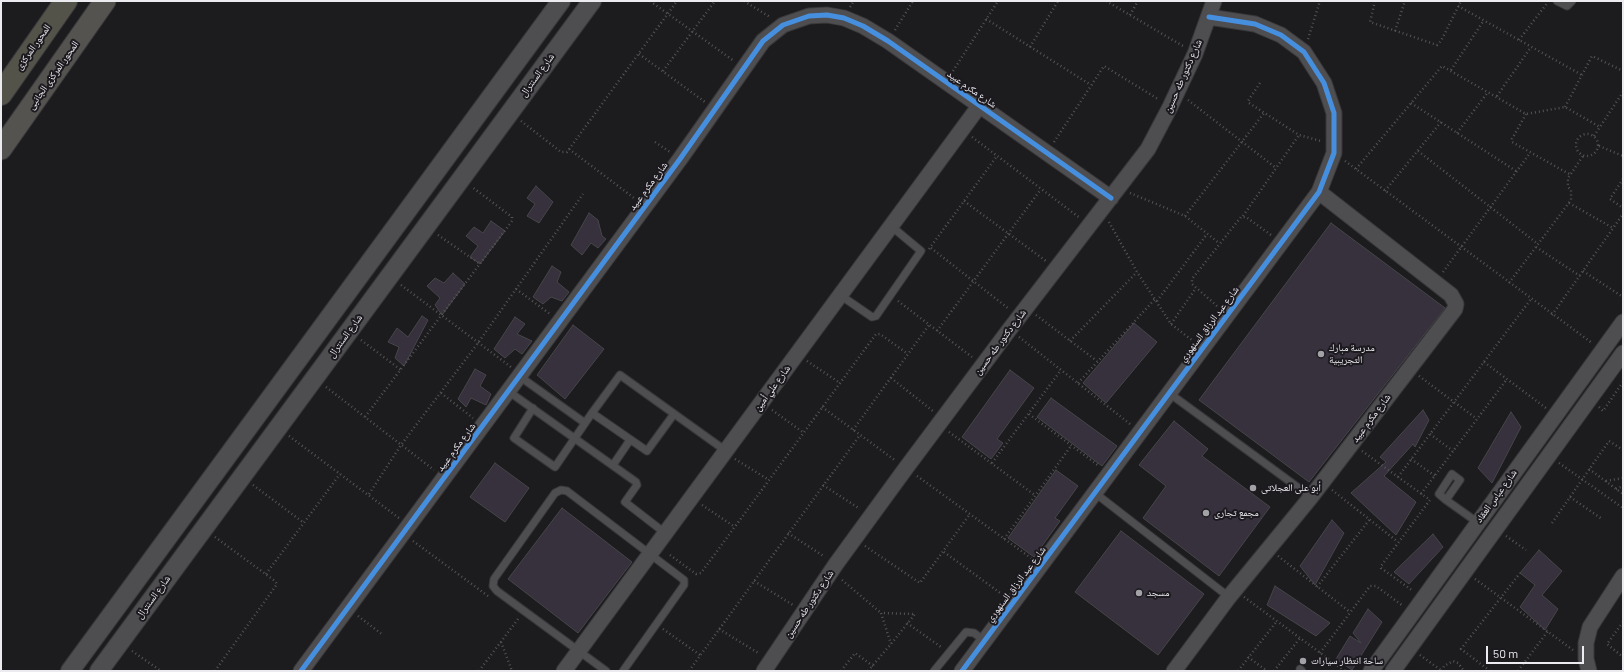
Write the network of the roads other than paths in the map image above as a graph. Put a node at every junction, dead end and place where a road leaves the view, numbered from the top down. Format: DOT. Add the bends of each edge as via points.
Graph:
graph roads {
  1 [pos="66,1"];
  2 [pos="105,1"];
  3 [pos="561,1"];
  4 [pos="592,1"];
  5 [pos="1214,1"];
  6 [pos="1557,1"];
  7 [pos="1572,1"];
  8 [pos="1209,17"];
  9 [pos="1,94"];
  10 [pos="980,105"];
  11 [pos="1,149"];
  12 [pos="1319,192"];
  13 [pos="1111,198"];
  14 [pos="891,226"];
  15 [pos="840,295"];
  16 [pos="1623,322"];
  17 [pos="1623,353"];
  18 [pos="520,375"];
  19 [pos="508,391"];
  20 [pos="1169,393"];
  21 [pos="533,408"];
  22 [pos="592,413"];
  23 [pos="674,414"];
  24 [pos="585,423"];
  25 [pos="575,438"];
  26 [pos="630,440"];
  27 [pos="725,452"];
  28 [pos="613,466"];
  29 [pos="1095,494"];
  30 [pos="1311,497"];
  31 [pos="1446,500"];
  32 [pos="1477,522"];
  33 [pos="657,544"];
  34 [pos="1623,576"];
  35 [pos="1231,593"];
  36 [pos="985,641"];
  37 [pos="578,651"];
  38 [pos="1380,658"];
  39 [pos="1587,665"];
  40 [pos="767,666"];
  41 [pos="966,670"];
  42 [pos="1396,670"];
  43 [pos="70,671"];
  44 [pos="99,671"];
  45 [pos="301,671"];
  46 [pos="564,671"];
  47 [pos="606,671"];
  48 [pos="623,671"];
  49 [pos="934,671"];
  50 [pos="1174,671"];
  51 [pos="1371,671"];
  1 -- 9 [label="highway, المحور المركزى"];
  2 -- 11 [label="main road, المحور المركزى الجانبى"];
  3 -- 43 [label="street"];
  4 -- 44 [label="street, شارع السنترال"];
  5 -- 8 [label="street, شارع دكتور طه حسين"];
  6 -- 7 [label="lane" via="1567,6"];
  8 -- 12 [label="street, شارع عبد الرزاق السنهوري" via="1255,24 1281,35 1304,52 1324,83 1334,113 1335,149"];
  8 -- 13 [label="street, شارع دكتور طه حسين" via="1178,92 1148,149"];
  10 -- 13 [label="street, شارع مكرم عبيد"];
  10 -- 14 [label="street, شارع علي أمين"];
  10 -- 18 [label="street, شارع مكرم عبيد" via="888,41 844,18 827,15 809,16 783,25 763,41"];
  12 -- 20 [label="street, شارع عبد الرزاق السنهوري"];
  12 -- 30 [label="street, شارع مكرم عبيد" via="1455,299 1455,310"];
  13 -- 40 [label="street, شارع دكتور طه حسين" via="906,468 834,567"];
  14 -- 15 [label="street, شارع علي أمين"];
  14 -- 15 [label="lane" via="921,251 875,317"];
  15 -- 27 [label="street, شارع علي أمين"];
  16 -- 32 [label="street, شارع عباس العقاد"];
  17 -- 42 [label="street, شارع عباس العقاد"];
  18 -- 19 [label="street, شارع مكرم عبيد"];
  18 -- 24 [label="lane"];
  19 -- 21 [label="lane"];
  19 -- 45 [label="street, شارع مكرم عبيد"];
  20 -- 29 [label="street, شارع عبد الرزاق السنهوري"];
  20 -- 30 [label="lane"];
  21 -- 25 [label="lane"];
  21 -- 25 [label="lane" via="514,437 543,459 555,467"];
  22 -- 23 [label="lane" via="620,375"];
  22 -- 24 [label="lane"];
  22 -- 26 [label="lane"];
  23 -- 26 [label="lane" via="648,451"];
  23 -- 27 [label="lane"];
  24 -- 25 [label="lane"];
  25 -- 28 [label="lane"];
  26 -- 28 [label="lane"];
  27 -- 33 [label="street, شارع علي أمين"];
  28 -- 33 [label="lane" via="637,484 625,502"];
  29 -- 35 [label="lane"];
  29 -- 36 [label="street, شارع عبد الرزاق السنهوري"];
  30 -- 35 [label="street, شارع مكرم عبيد"];
  31 -- 32 [label="lane"];
  32 -- 38 [label="street, شارع عباس العقاد"];
  33 -- 37 [label="street, شارع علي أمين"];
  33 -- 37 [label="lane" via="567,492 561,490 555,493 494,579 493,586 497,592"];
  33 -- 48 [label="lane" via="684,582"];
  34 -- 39 [label="street" via="1590,627 1586,642"];
  35 -- 50 [label="street, شارع مكرم عبيد"];
  36 -- 41 [label="street, شارع عبد الرزاق السنهوري"];
  36 -- 49 [label="lane" via="969,631 966,632"];
  37 -- 46 [label="street, شارع علي أمين"];
  37 -- 47 [label="lane"];
  38 -- 42 [label="street"];
  38 -- 51 [label="street, شارع عباس العقاد"];
}
